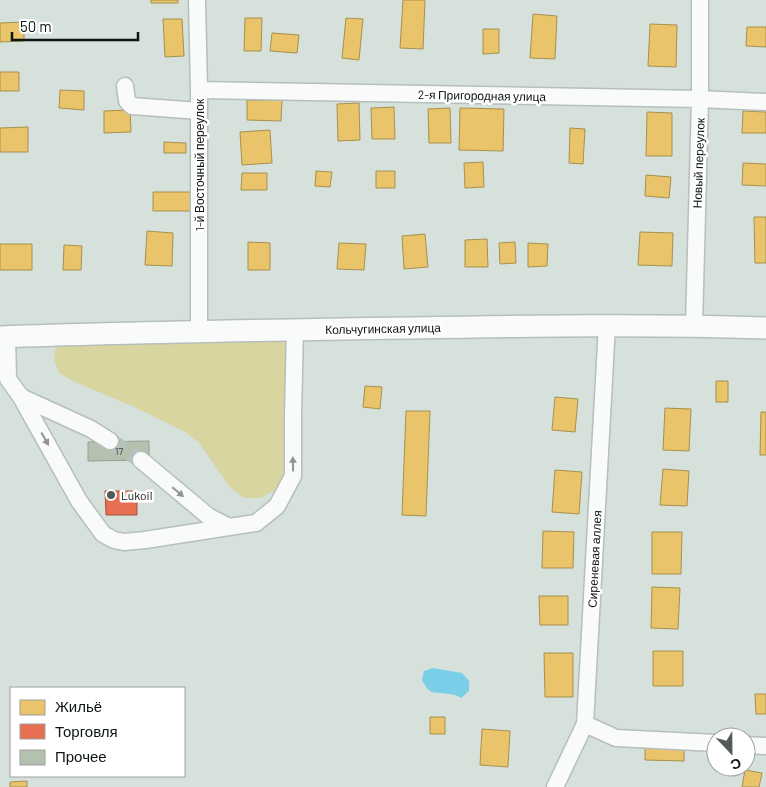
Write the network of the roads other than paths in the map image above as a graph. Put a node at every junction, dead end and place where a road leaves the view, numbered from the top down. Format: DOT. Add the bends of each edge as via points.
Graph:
graph roads {
  1 [pos="197,0"];
  2 [pos="700,0"];
  3 [pos="125,86"];
  4 [pos="199,90"];
  5 [pos="700,99"];
  6 [pos="766,102"];
  7 [pos="199,111"];
  8 [pos="608,325"];
  9 [pos="694,326"];
  10 [pos="766,328"];
  11 [pos="295,330"];
  12 [pos="199,331"];
  13 [pos="3,337"];
  14 [pos="21,397"];
  15 [pos="110,441"];
  16 [pos="141,460"];
  17 [pos="229,527"];
  18 [pos="585,724"];
  19 [pos="706,742"];
  20 [pos="555,787"];
  1 -- 4 [label="street, 1-й Восточный переулок"];
  2 -- 5 [label="street, Новый переулок"];
  3 -- 7 [label="street" via="127,100 132,106"];
  4 -- 5 [label="street, 2-я Пригородная улица"];
  4 -- 7 [label="street, 1-й Восточный переулок"];
  5 -- 6 [label="street, 2-я Пригородная улица"];
  5 -- 9 [label="street, Новый переулок"];
  7 -- 12 [label="street, 1-й Восточный переулок"];
  8 -- 9 [label="main road, Кольчугинская улица"];
  8 -- 11 [label="main road, Кольчугинская улица"];
  8 -- 18 [label="street, Сиреневая аллея"];
  9 -- 10 [label="main road, Кольчугинская улица"];
  11 -- 12 [label="main road, Кольчугинская улица"];
  17 -- 11 [label="street, one-way" via="256,522 277,506 293,476"];
  12 -- 13 [label="main road, Кольчугинская улица"];
  13 -- 14 [label="street" via="8,379"];
  14 -- 15 [label="street"];
  14 -- 17 [label="street, one-way" via="79,500 103,534 124,542"];
  16 -- 17 [label="street, one-way" via="208,516"];
  18 -- 19 [label="street" via="616,738"];
  18 -- 20 [label="street, Сиреневая аллея"];
}
